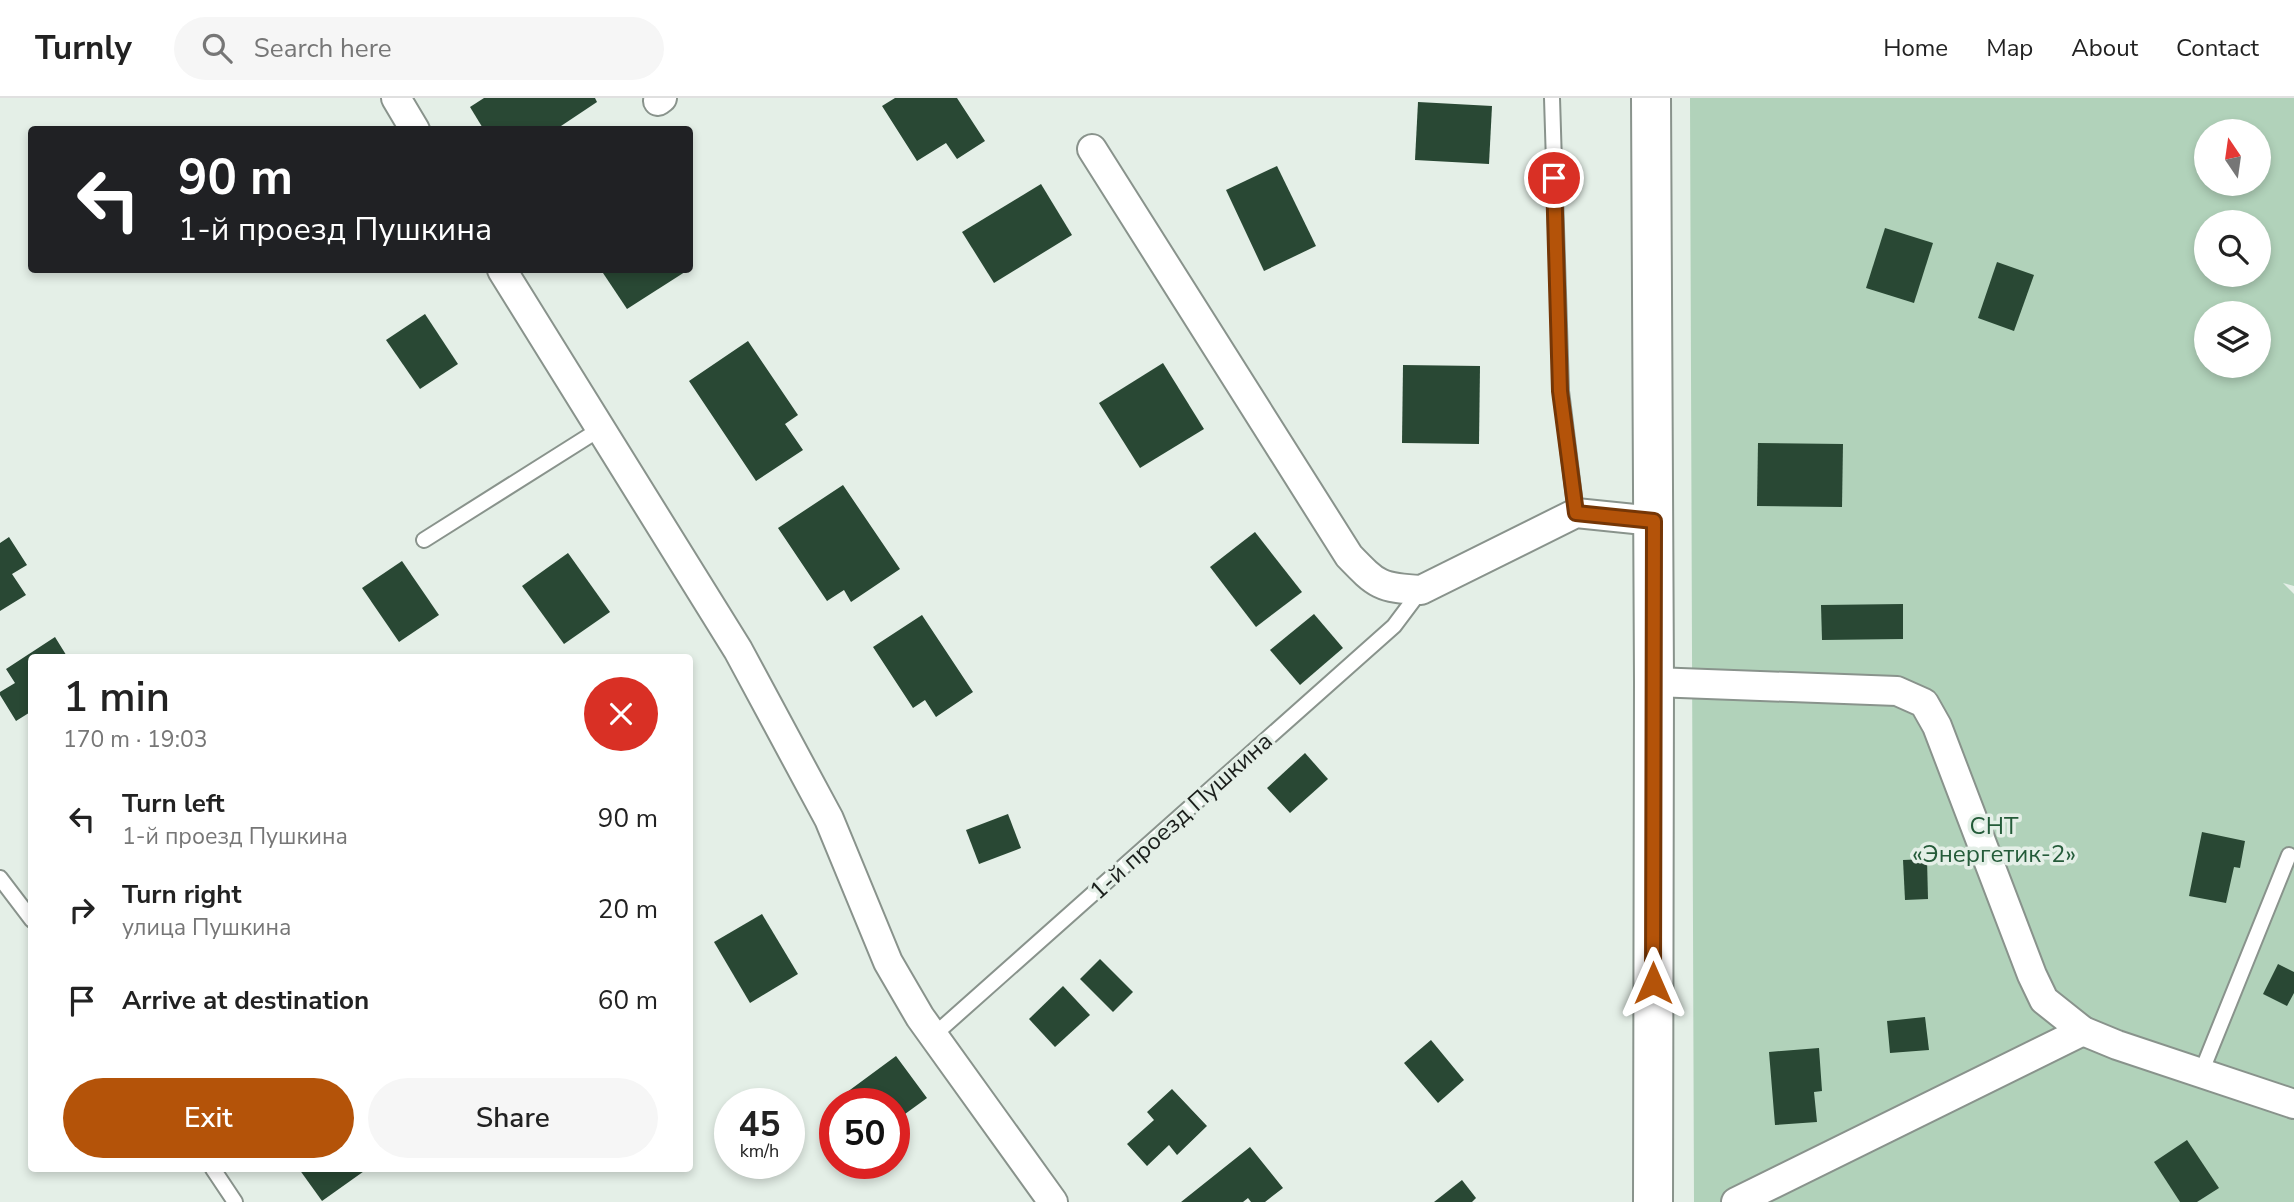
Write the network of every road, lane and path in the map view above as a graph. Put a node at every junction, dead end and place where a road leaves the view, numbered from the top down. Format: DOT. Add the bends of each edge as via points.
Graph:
graph roads {
  1 [pos="396,98"];
  2 [pos="1552,98"];
  3 [pos="1651,98"];
  4 [pos="413,126"];
  5 [pos="1092,149"];
  6 [pos="504,273"];
  7 [pos="600,429"];
  8 [pos="1576,513"];
  9 [pos="1654,521"];
  10 [pos="424,540"];
  11 [pos="1421,590"];
  12 [pos="1654,682"];
  13 [pos="2289,855"];
  14 [pos="0,878"];
  15 [pos="28,915"];
  16 [pos="2083,1031"];
  17 [pos="934,1035"];
  18 [pos="2201,1073"];
  19 [pos="2294,1104"];
  20 [pos="215,1172"];
  21 [pos="235,1202"];
  22 [pos="1053,1202"];
  23 [pos="1653,1202"];
  24 [pos="1736,1202"];
  1 -- 4 [label="street"];
  2 -- 8 [label="lane" via="1560,391"];
  3 -- 9 [label="main road"];
  5 -- 11 [label="street" via="1349,556 1375,582"];
  6 -- 7 [label="street"];
  7 -- 10 [label="lane"];
  7 -- 17 [label="street" via="738,650 829,819 888,962"];
  8 -- 9 [label="street"];
  8 -- 11 [label="street, 1-й проезд Пушкина"];
  9 -- 12 [label="main road"];
  11 -- 17 [label="lane, 1-й проезд Пушкина" via="1394,626"];
  12 -- 16 [label="street" via="1897,691 1924,703 2044,1000"];
  12 -- 23 [label="main road"];
  13 -- 18 [label="lane"];
  14 -- 15 [label="lane"];
  16 -- 18 [label="street"];
  16 -- 24 [label="street"];
  17 -- 22 [label="street"];
  18 -- 19 [label="street"];
  20 -- 21 [label="lane"];
}
